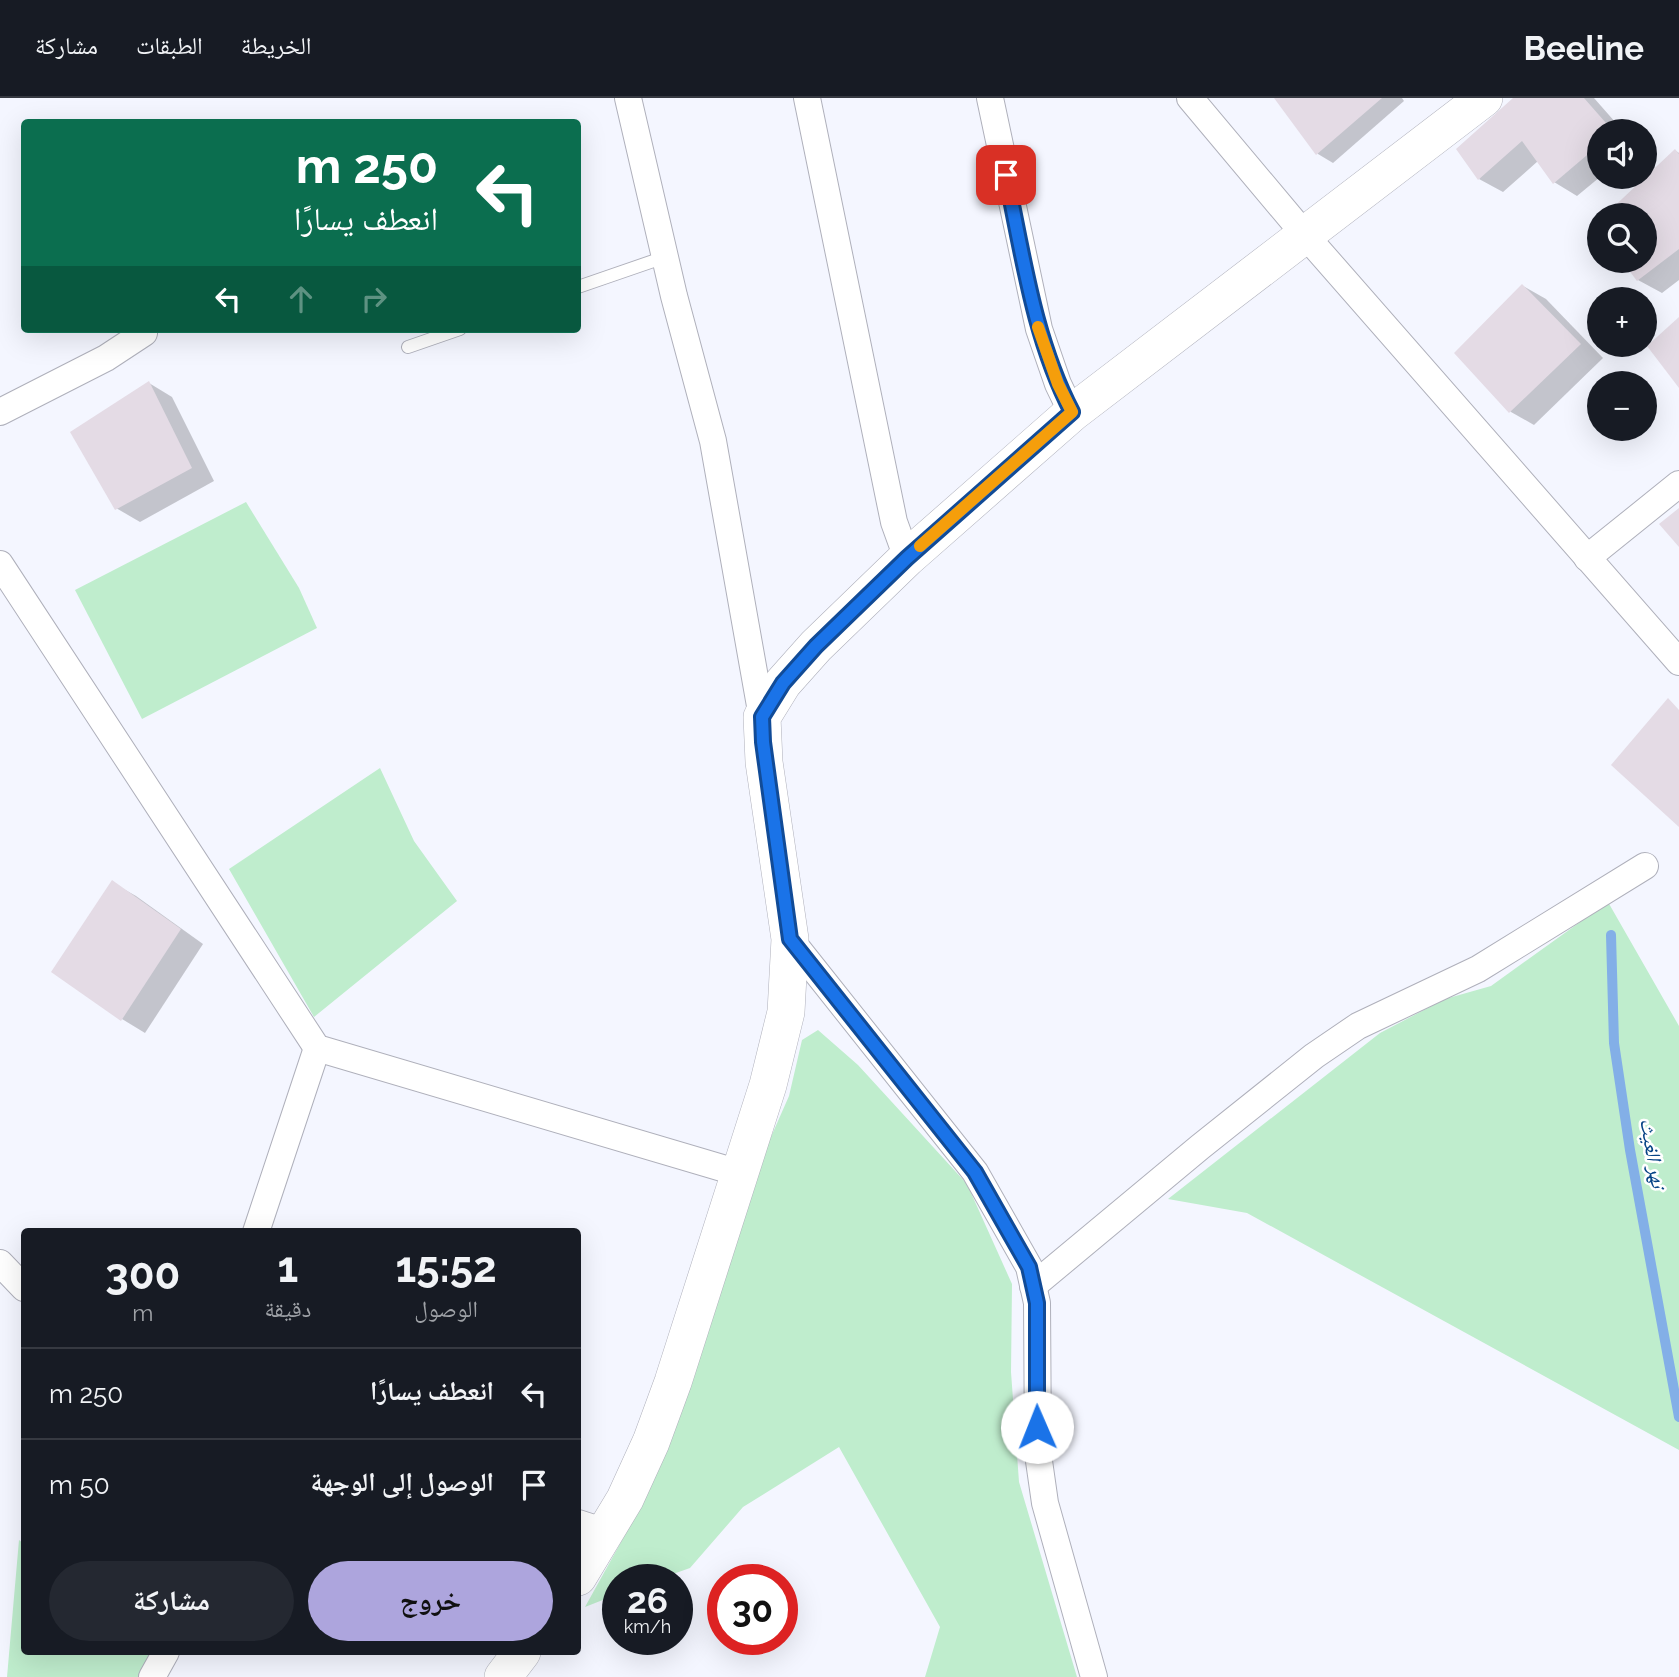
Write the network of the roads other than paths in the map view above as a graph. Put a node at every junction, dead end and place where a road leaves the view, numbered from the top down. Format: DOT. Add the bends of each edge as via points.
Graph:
graph roads {
  1 [pos="628,98"];
  2 [pos="807,98"];
  3 [pos="990,98"];
  4 [pos="1190,98"];
  5 [pos="1484,98"];
  6 [pos="1305,235"];
  7 [pos="665,257"];
  8 [pos="581,286"];
  9 [pos="144,333"];
  10 [pos="448,333"];
  11 [pos="408,347"];
  12 [pos="0,412"];
  13 [pos="1072,412"];
  14 [pos="1679,484"];
  15 [pos="907,558"];
  16 [pos="1587,558"];
  17 [pos="0,564"];
  18 [pos="1679,662"];
  19 [pos="762,717"];
  20 [pos="1645,866"];
  21 [pos="790,939"];
  22 [pos="317,1048"];
  23 [pos="739,1173"];
  24 [pos="257,1228"];
  25 [pos="0,1264"];
  26 [pos="21,1285"];
  27 [pos="1033,1286"];
  28 [pos="592,1528"];
  29 [pos="581,1566"];
  30 [pos="164,1655"];
  31 [pos="152,1677"];
  32 [pos="1094,1677"];
  1 -- 7 [label="street"];
  2 -- 15 [label="street" via="894,522"];
  3 -- 13 [label="street" via="1039,329"];
  4 -- 6 [label="street"];
  5 -- 6 [label="street"];
  6 -- 13 [label="street"];
  6 -- 16 [label="street"];
  7 -- 8 [label="lane"];
  7 -- 19 [label="street" via="713,441"];
  9 -- 12 [label="street" via="106,358"];
  10 -- 11 [label="lane"];
  13 -- 15 [label="street"];
  14 -- 16 [label="street"];
  15 -- 19 [label="street" via="816,646 783,683"];
  16 -- 18 [label="street"];
  17 -- 22 [label="street"];
  19 -- 21 [label="street" via="764,762"];
  20 -- 27 [label="street" via="1478,969 1358,1026 1314,1056"];
  21 -- 23 [label="street" via="786,1012"];
  21 -- 27 [label="street" via="975,1172 1029,1267"];
  22 -- 23 [label="street"];
  22 -- 24 [label="street"];
  23 -- 28 [label="street" via="651,1442 625,1499"];
  25 -- 26 [label="street"];
  27 -- 32 [label="street" via="1043,1491"];
  28 -- 29 [label="street"];
  30 -- 31 [label="street"];
}
